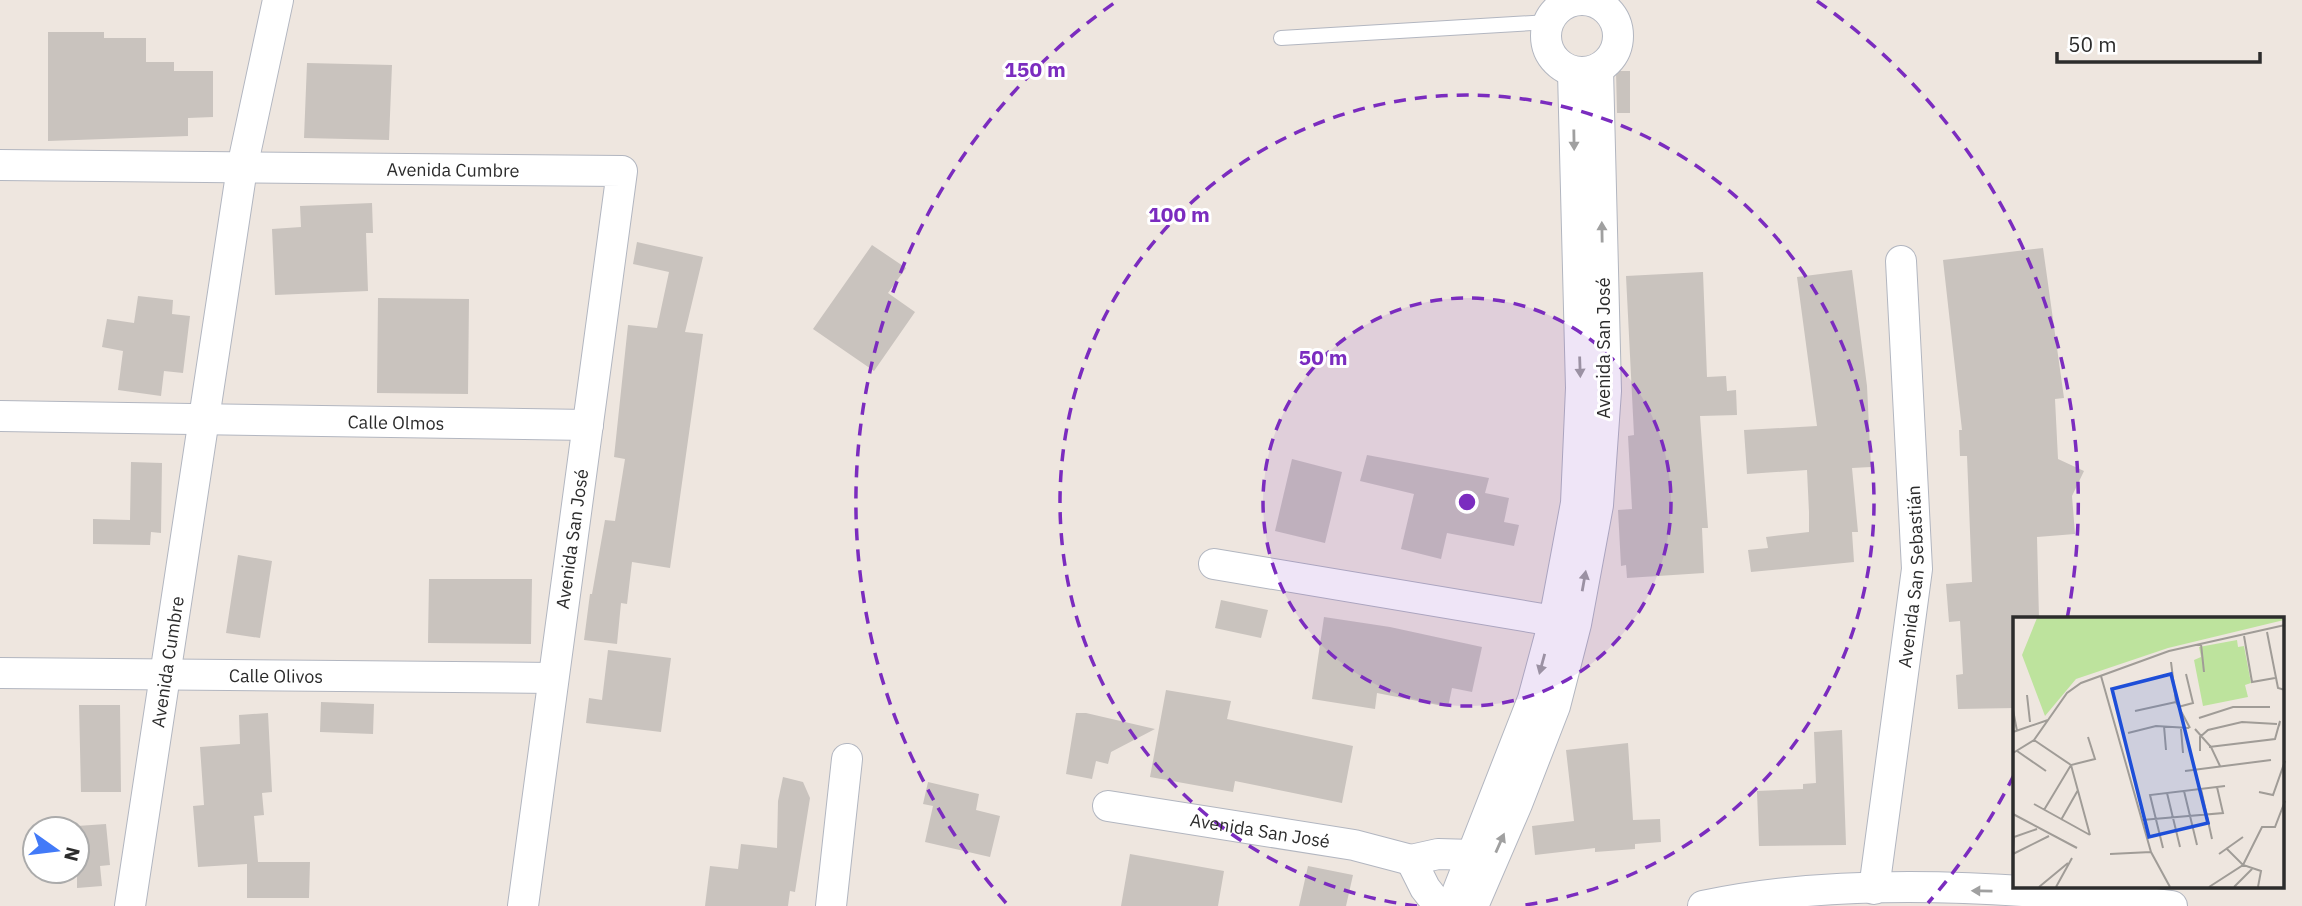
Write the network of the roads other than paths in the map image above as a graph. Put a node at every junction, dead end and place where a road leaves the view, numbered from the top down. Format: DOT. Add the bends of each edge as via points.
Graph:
graph roads {
  1 [pos="278,0"];
  2 [pos="1590,2"];
  3 [pos="1549,22"];
  4 [pos="1281,38"];
  5 [pos="1586,70"];
  6 [pos="0,165"];
  7 [pos="242,168"];
  8 [pos="622,172"];
  9 [pos="1901,261"];
  10 [pos="0,416"];
  11 [pos="204,418"];
  12 [pos="588,425"];
  13 [pos="1214,564"];
  14 [pos="1565,623"];
  15 [pos="0,673"];
  16 [pos="165,675"];
  17 [pos="553,678"];
  18 [pos="847,759"];
  19 [pos="1108,806"];
  20 [pos="1473,855"];
  21 [pos="1411,860"];
  22 [pos="1874,889"];
  23 [pos="1798,899"];
  24 [pos="130,906"];
  25 [pos="523,906"];
  26 [pos="831,906"];
  27 [pos="1439,906"];
  28 [pos="1452,906"];
  29 [pos="1473,906"];
  30 [pos="1703,906"];
  31 [pos="2172,906"];
  1 -- 7 [label="street, Avenida Cumbre"];
  2 -- 3 [label="street" via="1556,12"];
  2 -- 5 [label="street" via="1616,26 1618,39 1608,61"];
  3 -- 4 [label="lane"];
  3 -- 5 [label="street" via="1547,47 1553,58"];
  5 -- 14 [label="street, Avenida San José" via="1590,276 1606,390 1598,505"];
  6 -- 7 [label="street, Avenida Cumbre"];
  7 -- 8 [label="street, Avenida Cumbre"];
  7 -- 11 [label="street, Avenida Cumbre"];
  8 -- 12 [label="street, Avenida San José"];
  9 -- 22 [label="street, Avenida San Sebastián" via="1917,569"];
  10 -- 11 [label="street"];
  11 -- 12 [label="street, Calle Olmos"];
  11 -- 16 [label="street, Avenida Cumbre"];
  12 -- 17 [label="street, Avenida San José"];
  13 -- 14 [label="street"];
  14 -- 20 [label="street, Avenida San José, one-way"];
  29 -- 14 [label="street, Avenida San José, one-way" via="1555,706"];
  15 -- 16 [label="street, Calle Olivos"];
  16 -- 17 [label="street, Calle Olivos"];
  16 -- 24 [label="street, Avenida Cumbre"];
  17 -- 25 [label="street, Avenida San José"];
  18 -- 26 [label="street"];
  19 -- 21 [label="street, Avenida San José" via="1353,845"];
  20 -- 21 [label="street, Avenida San José" via="1438,854"];
  20 -- 28 [label="street, Avenida San José"];
  21 -- 27 [label="street"];
  22 -- 23 [label="street"];
  31 -- 22 [label="street, one-way" via="2070,893"];
  23 -- 30 [label="street" via="1751,896"];
}
